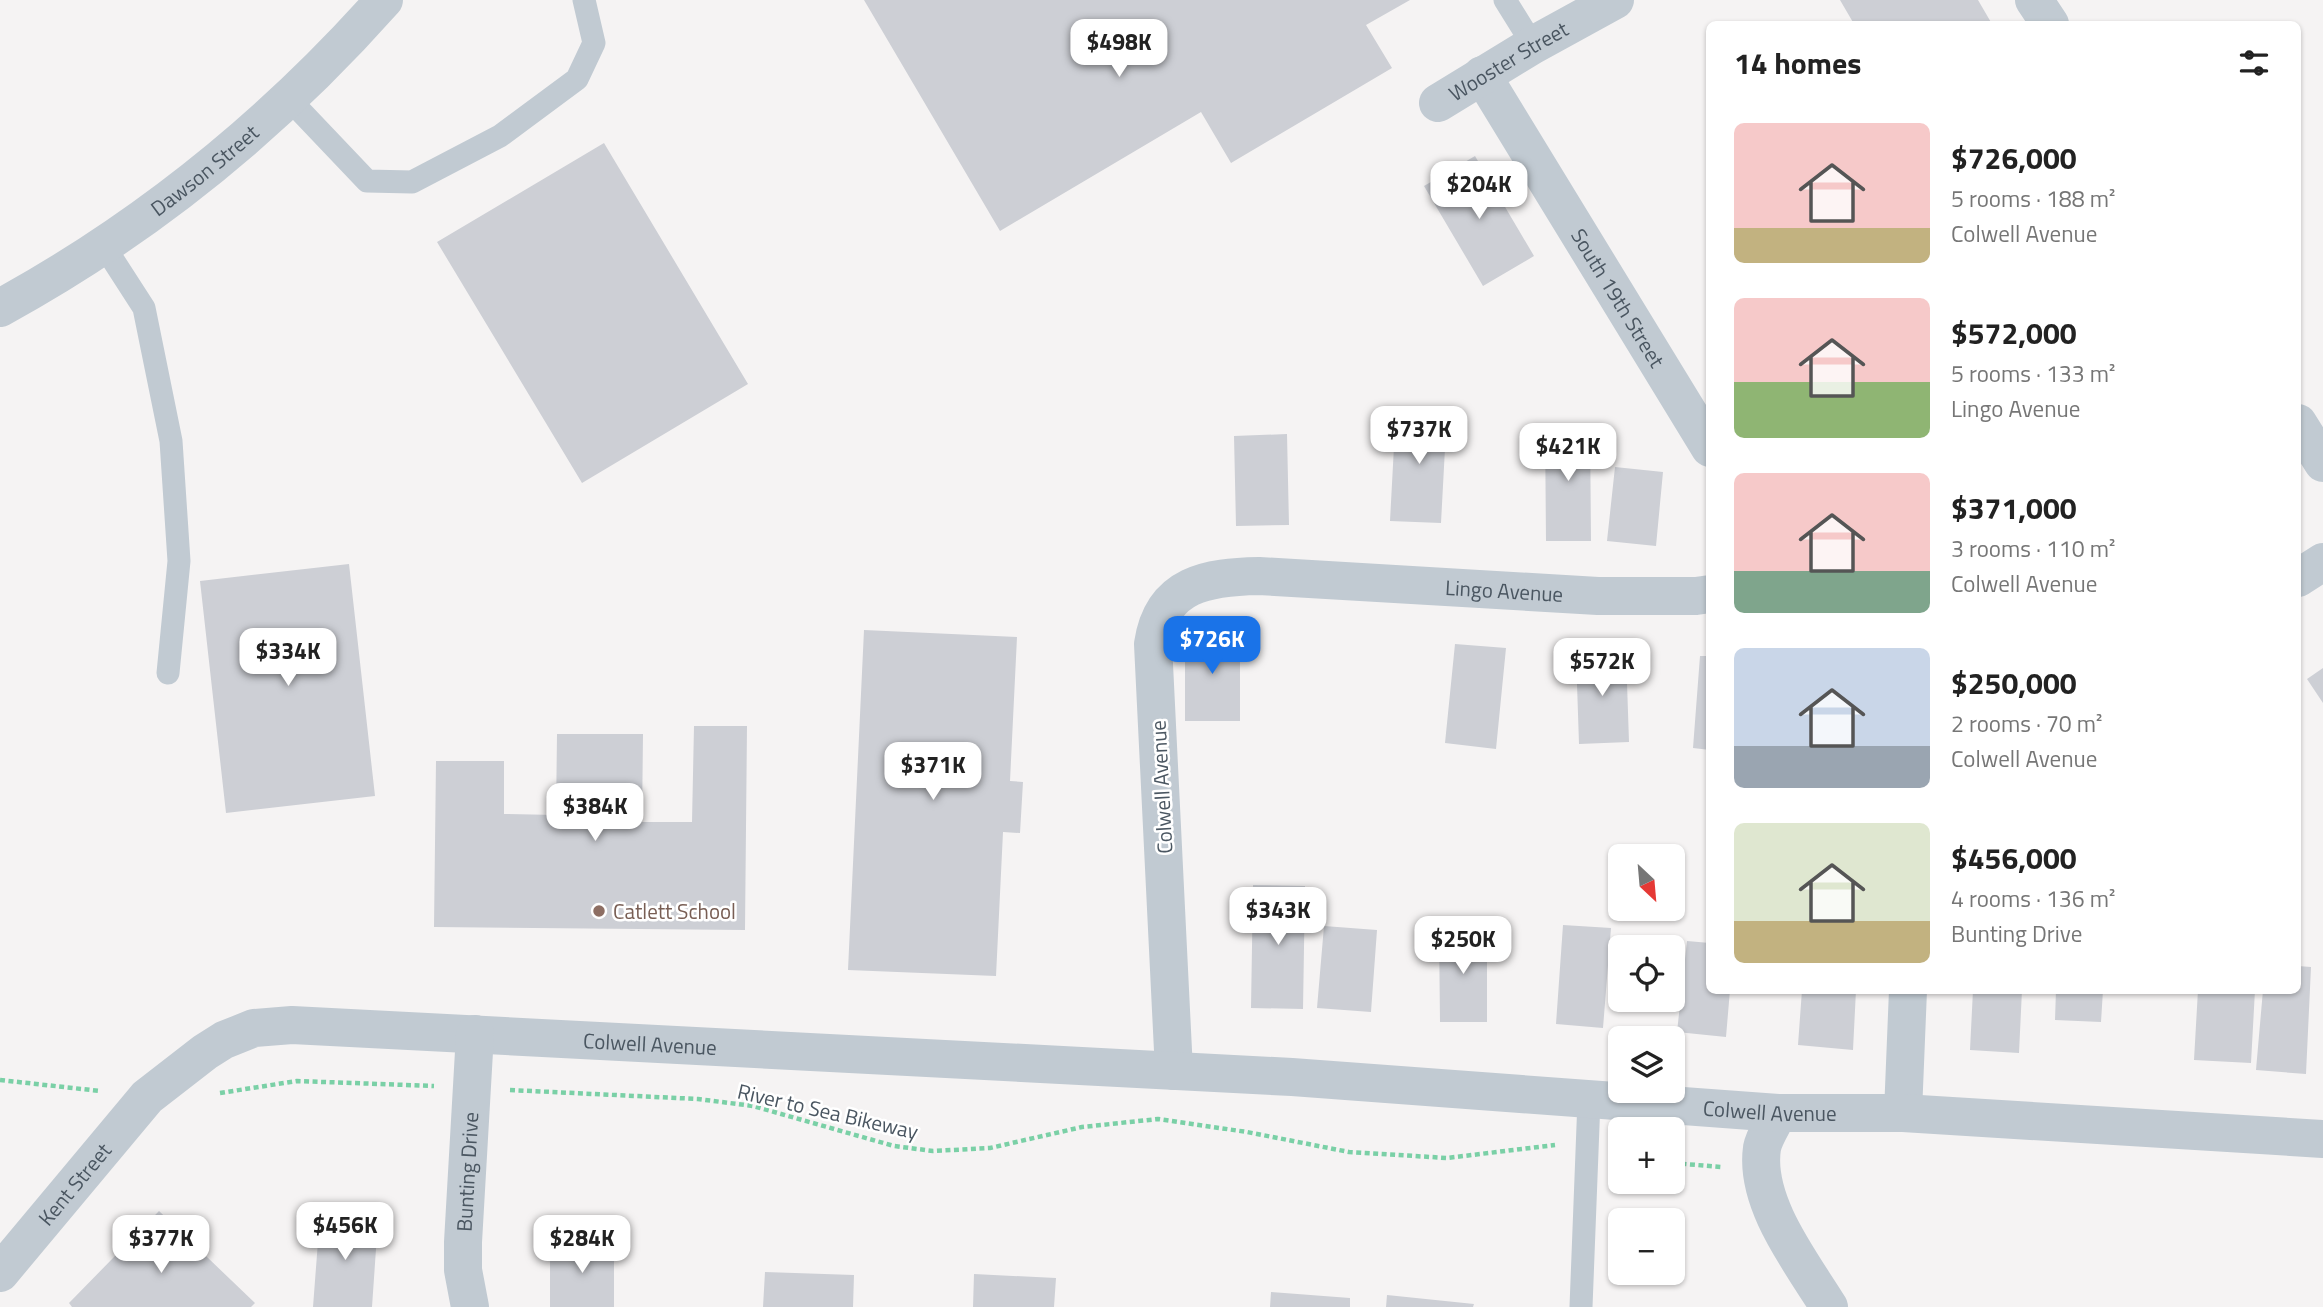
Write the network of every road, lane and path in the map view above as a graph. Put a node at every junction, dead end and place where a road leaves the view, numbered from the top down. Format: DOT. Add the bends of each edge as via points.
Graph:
graph roads {
  1 [pos="384,0"];
  2 [pos="584,0"];
  3 [pos="1505,0"];
  4 [pos="1615,0"];
  5 [pos="2034,0"];
  6 [pos="2048,21"];
  7 [pos="1533,45"];
  8 [pos="1482,75"];
  9 [pos="289,99"];
  10 [pos="1438,103"];
  11 [pos="104,246"];
  12 [pos="0,308"];
  13 [pos="2301,428"];
  14 [pos="1706,442"];
  15 [pos="2323,463"];
  16 [pos="2323,562"];
  17 [pos="2301,576"];
  18 [pos="1299,578"];
  19 [pos="1706,594"];
  20 [pos="168,673"];
  21 [pos="1908,994"];
  22 [pos="475,1034"];
  23 [pos="1174,1071"];
  24 [pos="0,1080"];
  25 [pos="471,1088"];
  26 [pos="218,1093"];
  27 [pos="148,1097"];
  28 [pos="1589,1100"];
  29 [pos="1778,1113"];
  30 [pos="1903,1113"];
  31 [pos="2323,1139"];
  32 [pos="1586,1147"];
  33 [pos="0,1273"];
  34 [pos="470,1307"];
  35 [pos="1581,1307"];
  36 [pos="1829,1307"];
  1 -- 9 [label="street, Dawson Street"];
  2 -- 9 [label="lane" via="594,43 577,79 500,136 412,182 367,181"];
  3 -- 7 [label="lane"];
  4 -- 7 [label="street, Wooster Street"];
  5 -- 6 [label="street"];
  7 -- 8 [label="street, Wooster Street"];
  8 -- 10 [label="street, Wooster Street"];
  8 -- 14 [label="street, South 19th Street"];
  9 -- 11 [label="street, Dawson Street" via="222,158"];
  11 -- 12 [label="street, Dawson Street"];
  11 -- 20 [label="lane" via="144,308 171,441 179,561"];
  13 -- 15 [label="street"];
  16 -- 17 [label="street"];
  18 -- 19 [label="street, Lingo Avenue" via="1598,596"];
  18 -- 23 [label="street, Colwell Avenue" via="1222,577 1190,586 1166,607 1155,631"];
  21 -- 30 [label="street"];
  22 -- 23 [label="street, Colwell Avenue"];
  22 -- 25 [label="street, Bunting Drive"];
  22 -- 27 [label="street, Colwell Avenue" via="292,1025 254,1028 205,1052"];
  23 -- 28 [label="street, Colwell Avenue"];
  24 -- 27 [label="path"];
  25 -- 26 [label="path, River to Sea Bikeway" via="297,1081"];
  25 -- 32 [label="path, River to Sea Bikeway" via="753,1106 894,1146 933,1151 990,1148 1082,1127 1158,1119 1361,1153 1447,1158 1572,1143"];
  25 -- 34 [label="street, Bunting Drive" via="463,1242"];
  27 -- 33 [label="street, Kent Street"];
  28 -- 29 [label="street, Colwell Avenue"];
  28 -- 32 [label="lane"];
  29 -- 30 [label="street, Colwell Avenue"];
  29 -- 36 [label="street" via="1762,1147 1766,1192 1778,1223"];
  30 -- 31 [label="street, Colwell Avenue"];
  32 -- 35 [label="lane"];
}
